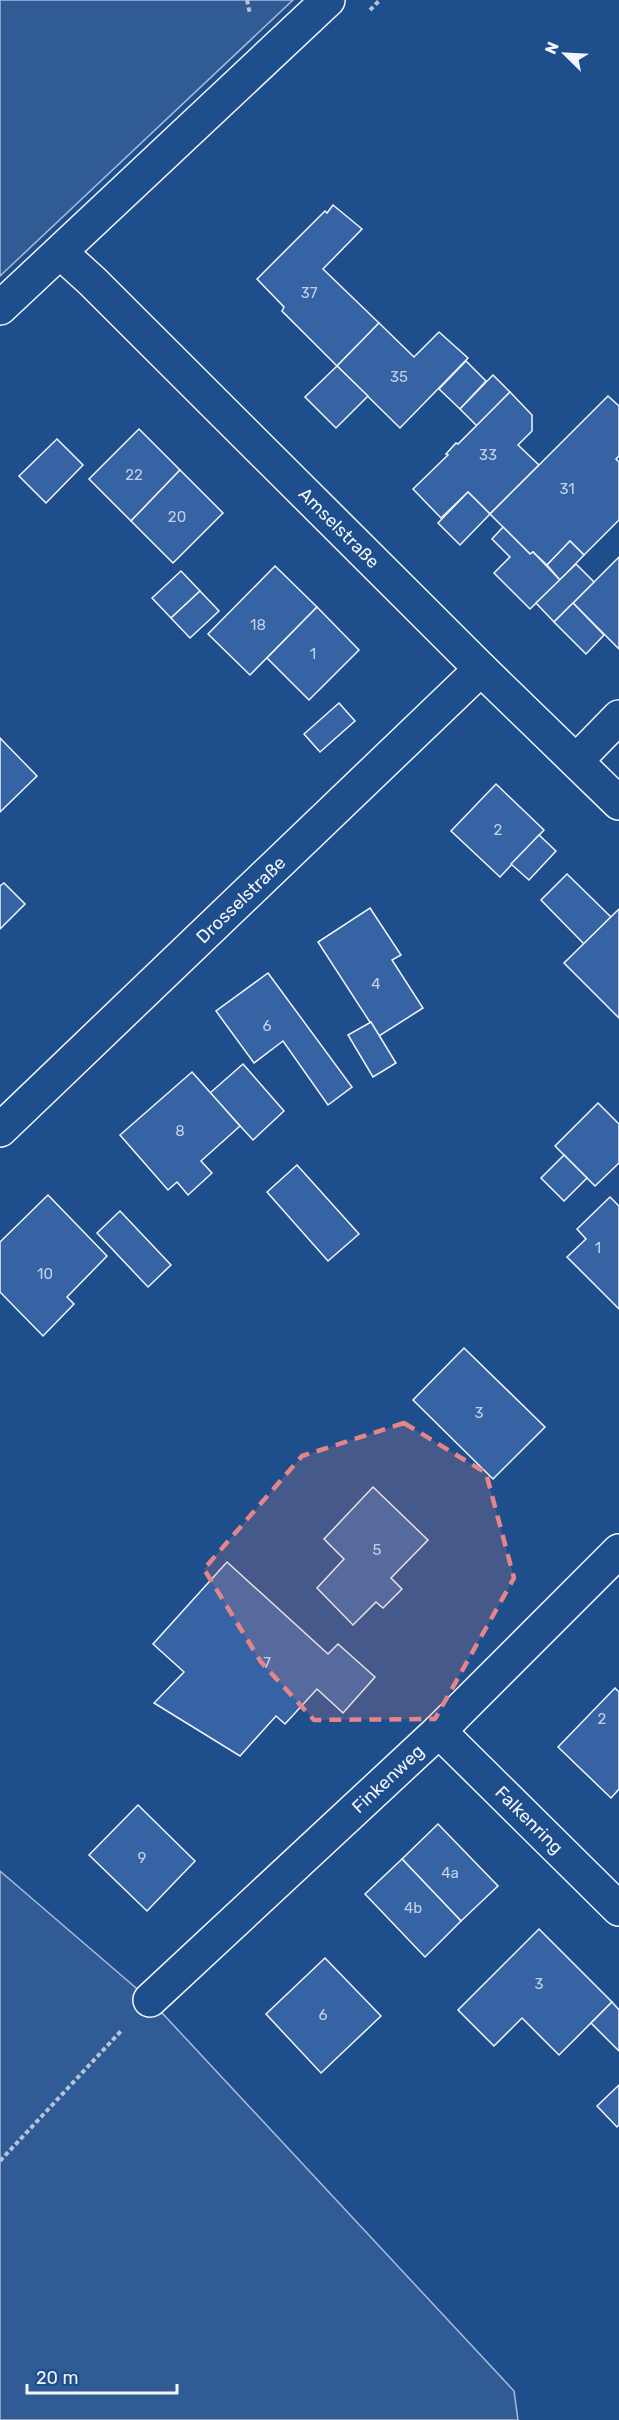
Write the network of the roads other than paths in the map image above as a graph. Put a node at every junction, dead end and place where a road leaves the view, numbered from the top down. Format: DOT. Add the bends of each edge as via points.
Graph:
graph roads {
  1 [pos="328,0"];
  2 [pos="60,252"];
  3 [pos="0,308"];
  4 [pos="481,669"];
  5 [pos="619,717"];
  6 [pos="576,761"];
  7 [pos="619,803"];
  8 [pos="0,1130"];
  9 [pos="619,1551"];
  10 [pos="440,1731"];
  11 [pos="619,1909"];
  12 [pos="150,2000"];
  1 -- 2 [label="street"];
  2 -- 3 [label="street"];
  2 -- 4 [label="street, Amselstraße"];
  4 -- 6 [label="street, Amselstraße"];
  4 -- 8 [label="street, Drosselstraße"];
  5 -- 6 [label="street"];
  6 -- 7 [label="street, Amselstraße"];
  9 -- 10 [label="street, Finkenweg"];
  10 -- 11 [label="street, Falkenring"];
  10 -- 12 [label="street, Finkenweg"];
}
